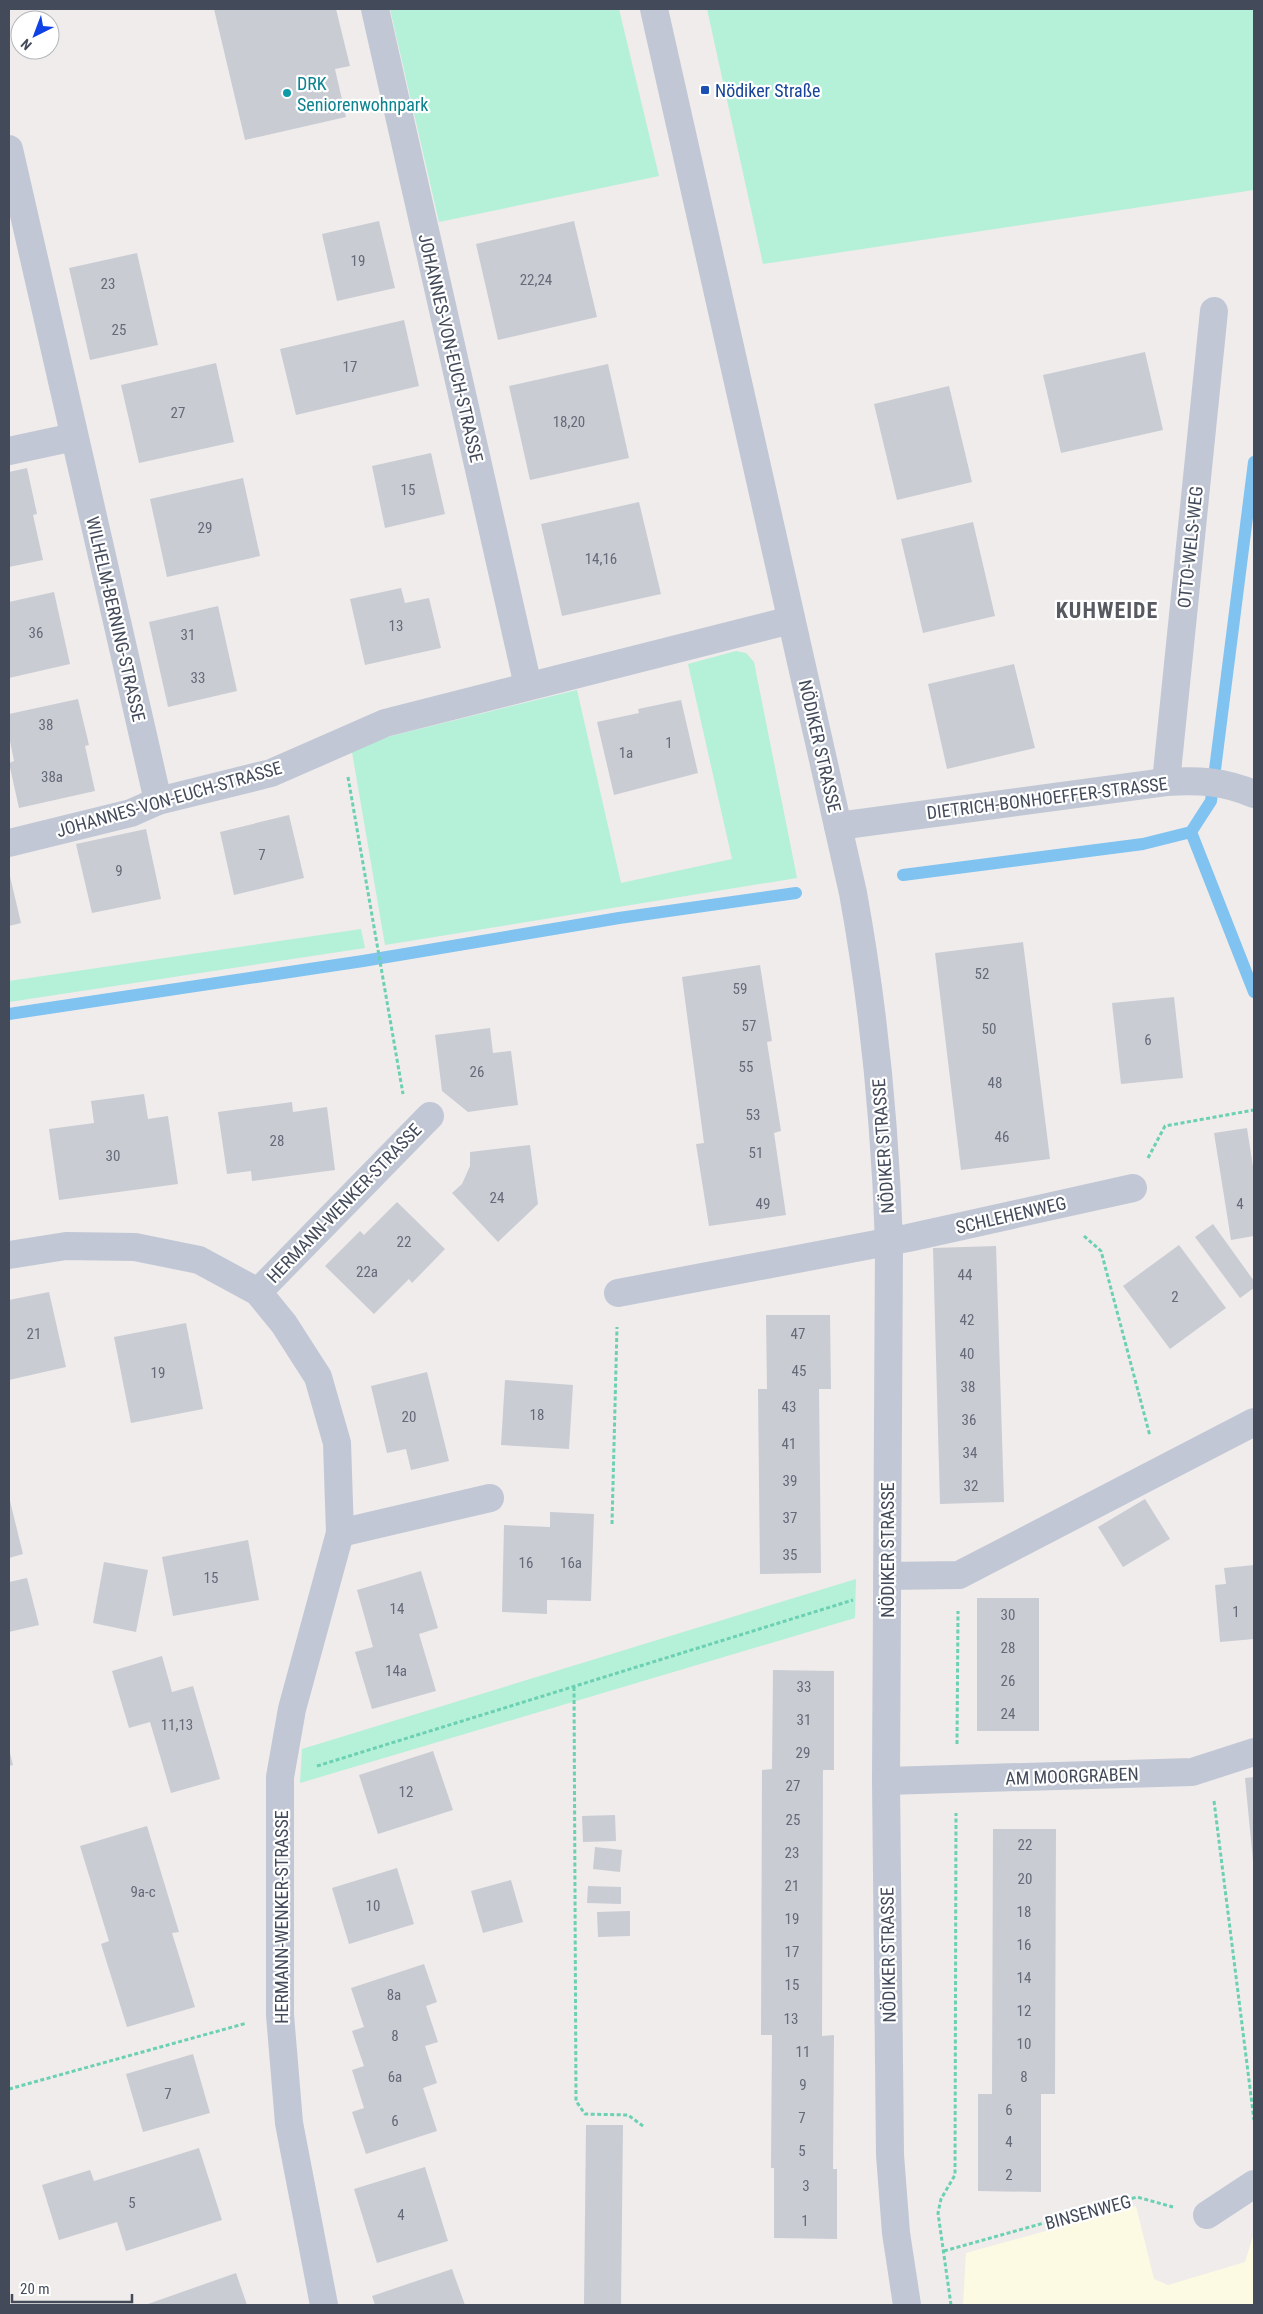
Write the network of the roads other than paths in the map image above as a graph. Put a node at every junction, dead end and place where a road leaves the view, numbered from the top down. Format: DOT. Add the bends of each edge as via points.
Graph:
graph roads {
  1 [pos="375,9"];
  2 [pos="654,9"];
  3 [pos="9,149"];
  4 [pos="1214,312"];
  5 [pos="74,437"];
  6 [pos="9,451"];
  7 [pos="791,620"];
  8 [pos="528,686"];
  9 [pos="1166,782"];
  10 [pos="1244,790"];
  11 [pos="158,801"];
  12 [pos="838,826"];
  13 [pos="9,843"];
  14 [pos="430,1116"];
  15 [pos="1133,1188"];
  16 [pos="889,1242"];
  17 [pos="9,1255"];
  18 [pos="258,1292"];
  19 [pos="618,1293"];
  20 [pos="1254,1422"];
  21 [pos="490,1498"];
  22 [pos="340,1533"];
  23 [pos="887,1576"];
  24 [pos="1254,1752"];
  25 [pos="886,1781"];
  26 [pos="1254,2184"];
  27 [pos="1207,2215"];
  28 [pos="324,2305"];
  29 [pos="907,2305"];
  1 -- 8 [label="street, JOHANNES-VON-EUCH-STRASSE"];
  2 -- 7 [label="street, NÖDIKER STRASSE"];
  3 -- 5 [label="street, WILHELM-BERNING-STRASSE"];
  4 -- 9 [label="street, OTTO-WELS-WEG"];
  5 -- 6 [label="street"];
  5 -- 11 [label="street, WILHELM-BERNING-STRASSE"];
  7 -- 8 [label="street, JOHANNES-VON-EUCH-STRASSE"];
  7 -- 12 [label="street, NÖDIKER STRASSE"];
  8 -- 11 [label="street, JOHANNES-VON-EUCH-STRASSE" via="385,723 271,773"];
  9 -- 10 [label="street, DIETRICH-BONHOEFFER-STRASSE" via="1194,780"];
  9 -- 12 [label="street, DIETRICH-BONHOEFFER-STRASSE"];
  11 -- 13 [label="street, JOHANNES-VON-EUCH-STRASSE" via="131,813"];
  12 -- 16 [label="street, NÖDIKER STRASSE" via="865,961 887,1166"];
  14 -- 18 [label="street, HERMANN-WENKER-STRASSE"];
  15 -- 16 [label="street, SCHLEHENWEG"];
  16 -- 19 [label="street, SCHLEHENWEG"];
  16 -- 23 [label="street, NÖDIKER STRASSE"];
  17 -- 18 [label="street, HERMANN-WENKER-STRASSE" via="66,1246 135,1247 199,1260"];
  18 -- 22 [label="street, HERMANN-WENKER-STRASSE" via="284,1324 318,1377 338,1443"];
  20 -- 23 [label="street" via="959,1575"];
  21 -- 22 [label="street"];
  22 -- 28 [label="street, HERMANN-WENKER-STRASSE" via="292,1709 280,1777 280,2015 288,2123"];
  23 -- 25 [label="street, NÖDIKER STRASSE"];
  24 -- 25 [label="street, AM MOORGRABEN" via="1192,1772"];
  25 -- 29 [label="street, NÖDIKER STRASSE" via="890,2155 896,2233"];
  26 -- 27 [label="street"];
}
